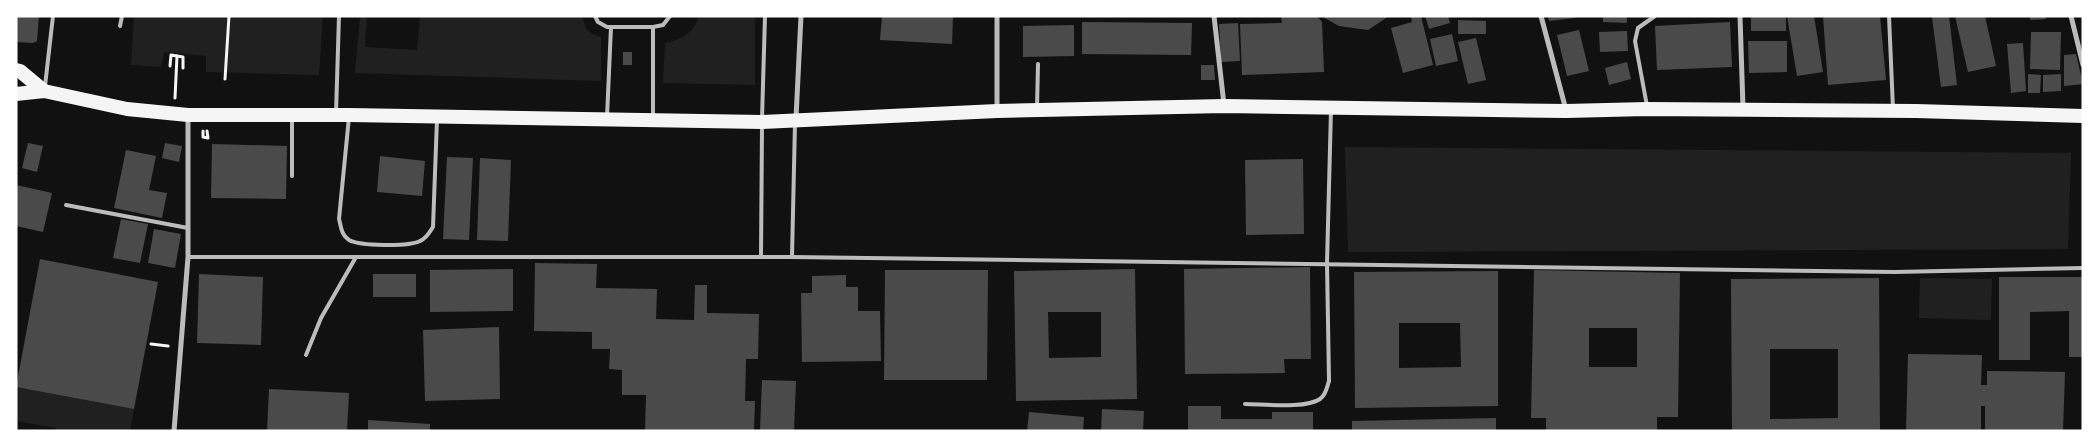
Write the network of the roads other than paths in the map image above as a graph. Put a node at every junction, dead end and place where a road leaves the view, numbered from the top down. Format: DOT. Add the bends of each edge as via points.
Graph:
graph roads {
  1 [pos="52,16"];
  2 [pos="122,16"];
  3 [pos="339,16"];
  4 [pos="595,16"];
  5 [pos="670,16"];
  6 [pos="765,16"];
  7 [pos="801,16"];
  8 [pos="997,16"];
  9 [pos="1214,16"];
  10 [pos="1541,16"];
  11 [pos="1655,16"];
  12 [pos="1740,16"];
  13 [pos="1889,16"];
  14 [pos="2071,16"];
  15 [pos="120,26"];
  16 [pos="611,27"];
  17 [pos="653,28"];
  18 [pos="1038,64"];
  19 [pos="2083,65"];
  20 [pos="16,70"];
  21 [pos="44,91"];
  22 [pos="16,94"];
  23 [pos="1224,106"];
  24 [pos="1331,108"];
  25 [pos="1647,109"];
  26 [pos="1037,110"];
  27 [pos="1743,110"];
  28 [pos="997,111"];
  29 [pos="1566,111"];
  30 [pos="1893,112"];
  31 [pos="188,115"];
  32 [pos="292,115"];
  33 [pos="343,115"];
  34 [pos="2083,116"];
  35 [pos="437,117"];
  36 [pos="606,118"];
  37 [pos="652,119"];
  38 [pos="795,121"];
  39 [pos="762,122"];
  40 [pos="292,176"];
  41 [pos="66,205"];
  42 [pos="188,228"];
  43 [pos="188,257"];
  44 [pos="356,257"];
  45 [pos="792,257"];
  46 [pos="761,258"];
  47 [pos="1327,263"];
  48 [pos="2083,268"];
  49 [pos="306,355"];
  50 [pos="1245,404"];
  51 [pos="174,431"];
  1 -- 21 [label="lane"];
  2 -- 15 [label="lane"];
  3 -- 33 [label="lane"];
  4 -- 16 [label="lane" via="602,25"];
  5 -- 17 [label="lane" via="662,25"];
  6 -- 39 [label="lane"];
  7 -- 38 [label="street"];
  8 -- 28 [label="street"];
  9 -- 23 [label="street"];
  10 -- 29 [label="street"];
  11 -- 25 [label="lane" via="1638,28 1635,41"];
  12 -- 27 [label="street"];
  13 -- 30 [label="lane"];
  14 -- 19 [label="street"];
  16 -- 17 [label="lane"];
  16 -- 36 [label="lane"];
  17 -- 37 [label="lane"];
  18 -- 26 [label="lane"];
  20 -- 21 [label="highway"];
  21 -- 22 [label="highway"];
  21 -- 31 [label="highway" via="127,109"];
  23 -- 24 [label="highway"];
  23 -- 26 [label="highway"];
  24 -- 29 [label="highway"];
  24 -- 47 [label="lane"];
  25 -- 27 [label="highway"];
  25 -- 29 [label="highway"];
  26 -- 28 [label="highway"];
  27 -- 30 [label="highway"];
  28 -- 38 [label="highway"];
  30 -- 34 [label="highway"];
  31 -- 32 [label="highway"];
  31 -- 42 [label="street"];
  32 -- 33 [label="highway"];
  32 -- 40 [label="lane"];
  33 -- 35 [label="highway"];
  33 -- 35 [label="lane" via="339,219 342,233 348,239 365,245 420,242 428,236 433,227"];
  35 -- 36 [label="highway"];
  36 -- 37 [label="highway"];
  37 -- 39 [label="highway"];
  38 -- 39 [label="highway"];
  38 -- 45 [label="lane"];
  39 -- 46 [label="lane"];
  41 -- 42 [label="lane"];
  42 -- 43 [label="street"];
  43 -- 44 [label="lane"];
  43 -- 51 [label="street"];
  44 -- 46 [label="lane"];
  44 -- 49 [label="lane" via="321,318"];
  45 -- 46 [label="lane"];
  45 -- 47 [label="lane"];
  47 -- 48 [label="lane" via="1895,272"];
  47 -- 50 [label="lane" via="1329,381 1326,392 1310,404"];
}
